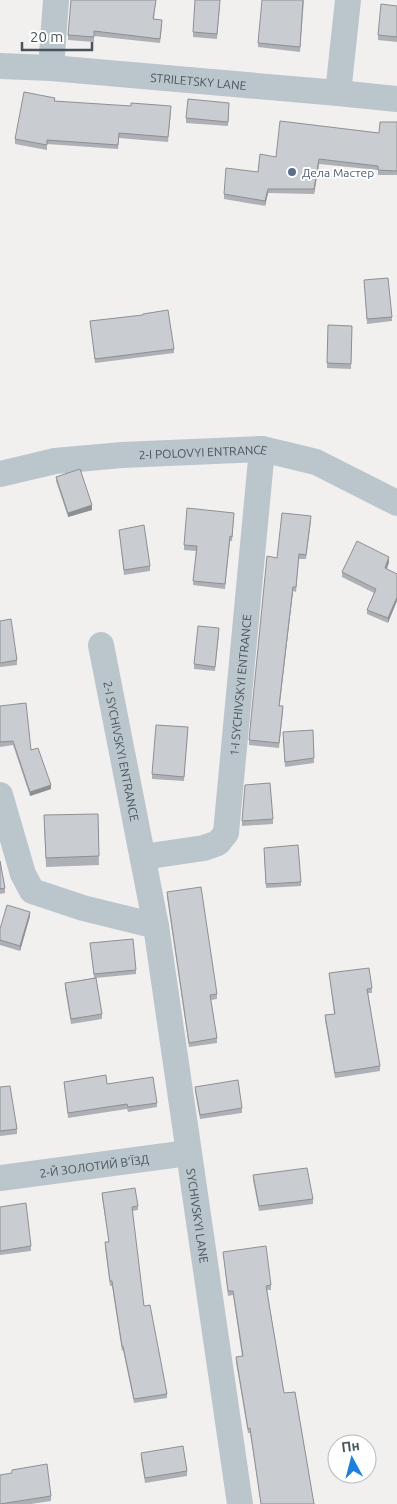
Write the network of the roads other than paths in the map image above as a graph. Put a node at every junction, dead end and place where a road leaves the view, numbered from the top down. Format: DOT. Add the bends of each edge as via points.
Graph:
graph roads {
  1 [pos="56,0"];
  2 [pos="348,0"];
  3 [pos="0,66"];
  4 [pos="51,68"];
  5 [pos="338,93"];
  6 [pos="397,99"];
  7 [pos="262,449"];
  8 [pos="0,474"];
  9 [pos="397,502"];
  10 [pos="101,645"];
  11 [pos="0,795"];
  12 [pos="143,857"];
  13 [pos="156,926"];
  14 [pos="188,1152"];
  15 [pos="0,1178"];
  16 [pos="240,1504"];
  1 -- 4 [label="street"];
  2 -- 5 [label="street"];
  3 -- 4 [label="street, STRILETSKY LANE"];
  4 -- 5 [label="street, STRILETSKY LANE"];
  5 -- 6 [label="street, STRILETSKY LANE"];
  7 -- 8 [label="street, 2-I POLOVYI ENTRANCE" via="55,461"];
  7 -- 9 [label="street, 2-I POLOVYI ENTRANCE" via="316,462"];
  7 -- 12 [label="street, 1-I SYCHIVSKYI ENTRANCE" via="226,833 218,843 204,848"];
  10 -- 12 [label="street, 2-I SYCHIVSKYI ENTRANCE"];
  11 -- 13 [label="street" via="23,874 32,891 83,908"];
  12 -- 13 [label="street, SYCHIVSKYI LANE"];
  13 -- 14 [label="street, SYCHIVSKYI LANE"];
  14 -- 15 [label="street, 2-Й ЗОЛОТИЙ В’ЇЗД"];
  14 -- 16 [label="street, SYCHIVSKYI LANE"];
}
